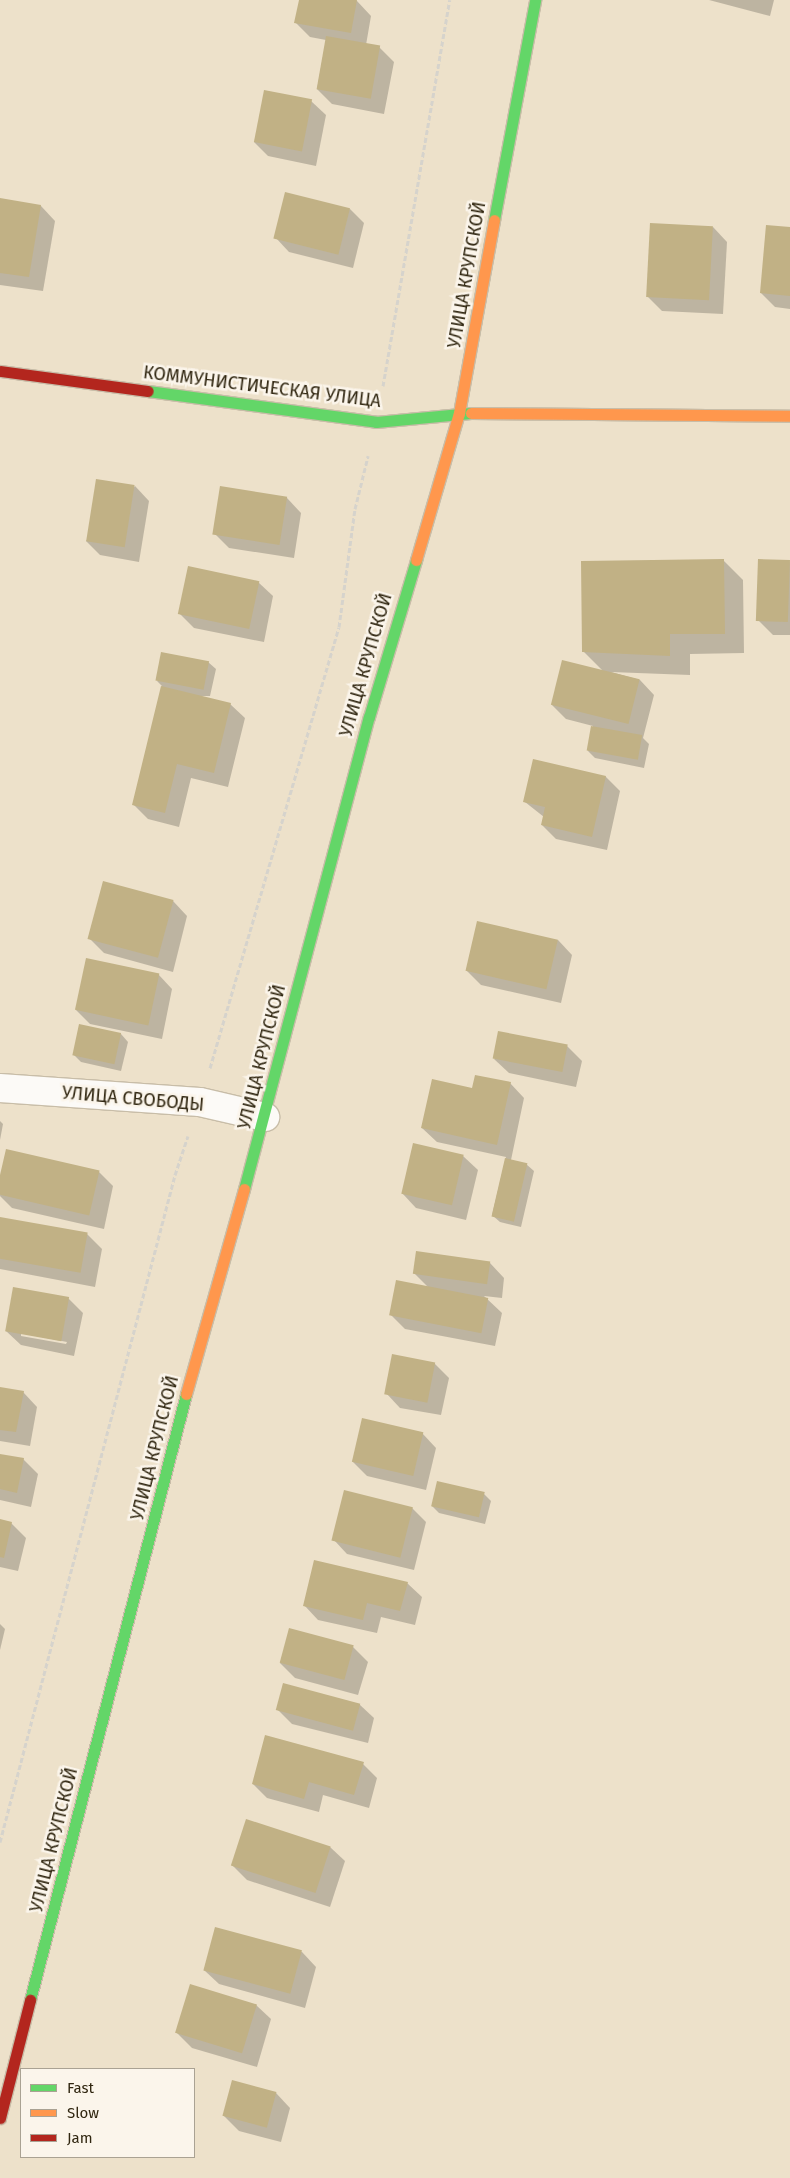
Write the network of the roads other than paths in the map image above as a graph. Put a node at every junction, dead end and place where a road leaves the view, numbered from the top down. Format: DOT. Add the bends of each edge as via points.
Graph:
graph roads {
  1 [pos="535,0"];
  2 [pos="0,371"];
  3 [pos="459,413"];
  4 [pos="790,416"];
  5 [pos="0,1088"];
  6 [pos="265,1117"];
  7 [pos="0,2118"];
  1 -- 3 [label="street, УЛИЦА КРУПСКОЙ"];
  2 -- 3 [label="street, КОММУНИСТИЧЕСКАЯ УЛИЦА" via="376,422"];
  3 -- 4 [label="street, КОММУНИСТИЧЕСКАЯ УЛИЦА"];
  3 -- 6 [label="street, УЛИЦА КРУПСКОЙ" via="369,717"];
  5 -- 6 [label="street, УЛИЦА СВОБОДЫ" via="200,1102"];
  6 -- 7 [label="street, УЛИЦА КРУПСКОЙ" via="203,1328"];
}
